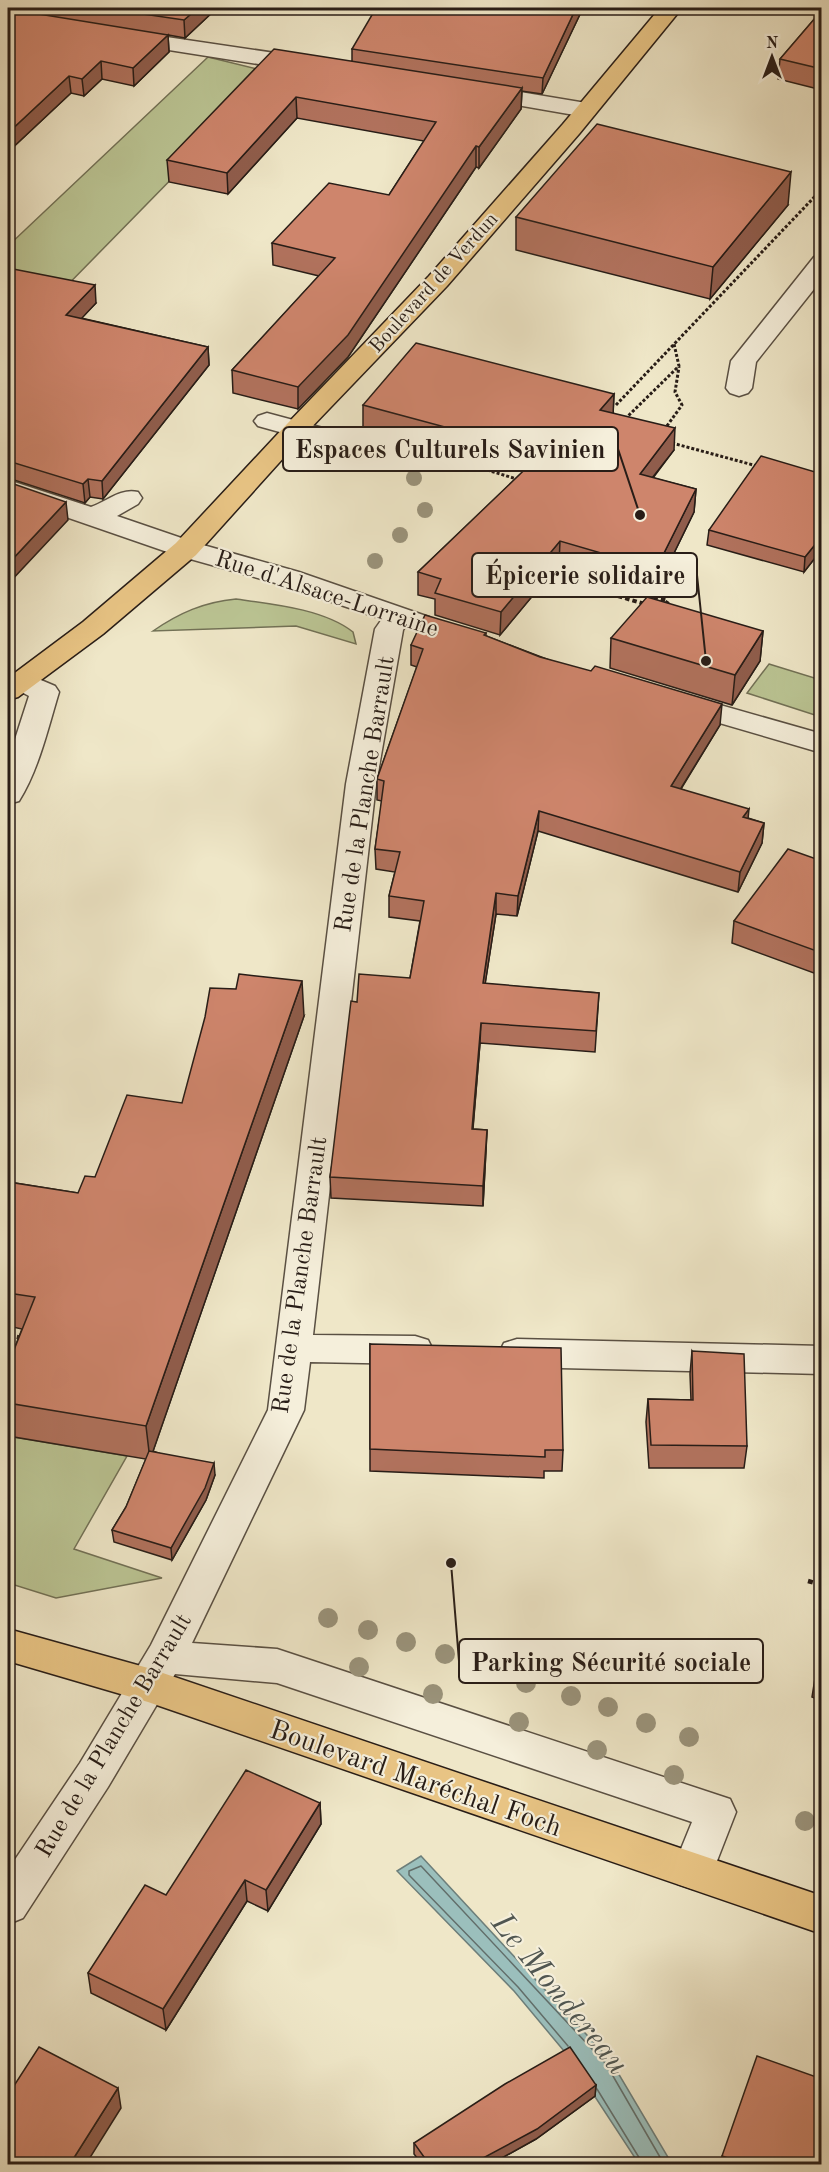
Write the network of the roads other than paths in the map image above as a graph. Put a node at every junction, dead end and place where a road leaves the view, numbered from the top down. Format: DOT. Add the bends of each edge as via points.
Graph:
graph roads {
  1 [pos="671,8"];
  2 [pos="110,34"];
  3 [pos="333,69"];
  4 [pos="461,89"];
  5 [pos="586,110"];
  6 [pos="822,262"];
  7 [pos="739,388"];
  8 [pos="267,421"];
  9 [pos="296,429"];
  10 [pos="366,448"];
  11 [pos="8,488"];
  12 [pos="129,498"];
  13 [pos="90,517"];
  14 [pos="186,549"];
  15 [pos="399,616"];
  16 [pos="443,630"];
  17 [pos="15,686"];
  18 [pos="654,695"];
  19 [pos="822,744"];
  20 [pos="8,794"];
  21 [pos="292,1348"];
  22 [pos="822,1360"];
  23 [pos="8,1646"];
  24 [pos="156,1671"];
  25 [pos="693,1871"];
  26 [pos="8,1905"];
  27 [pos="822,1916"];
  1 -- 5 [label="main road, Boulevard de Verdun"];
  2 -- 3 [label="street"];
  4 -- 5 [label="street"];
  5 -- 9 [label="main road, Boulevard de Verdun" via="438,281"];
  6 -- 7 [label="street" via="744,361"];
  8 -- 9 [label="street"];
  9 -- 10 [label="street"];
  9 -- 14 [label="main road, Boulevard de Verdun"];
  11 -- 13 [label="street, Rue d'Alsace-Lorraine"];
  12 -- 13 [label="street"];
  13 -- 14 [label="street, Rue d'Alsace-Lorraine"];
  14 -- 15 [label="street, Rue d'Alsace-Lorraine" via="289,578 370,593"];
  14 -- 17 [label="main road, Boulevard de Verdun" via="93,628"];
  15 -- 16 [label="street, Rue d'Alsace-Lorraine"];
  15 -- 21 [label="street, Rue de la Planche Barrault" via="389,629 361,784"];
  17 -- 20 [label="street" via="45,692"];
  18 -- 19 [label="street"];
  21 -- 22 [label="street"];
  21 -- 24 [label="street, Rue de la Planche Barrault" via="286,1410"];
  23 -- 24 [label="main road, Boulevard Maréchal Foch"];
  24 -- 25 [label="main road, Boulevard Maréchal Foch"];
  24 -- 25 [label="street" via="277,1666 716,1812"];
  24 -- 26 [label="street, Rue de la Planche Barrault" via="94,1775"];
  25 -- 27 [label="main road, Boulevard Maréchal Foch"];
}
